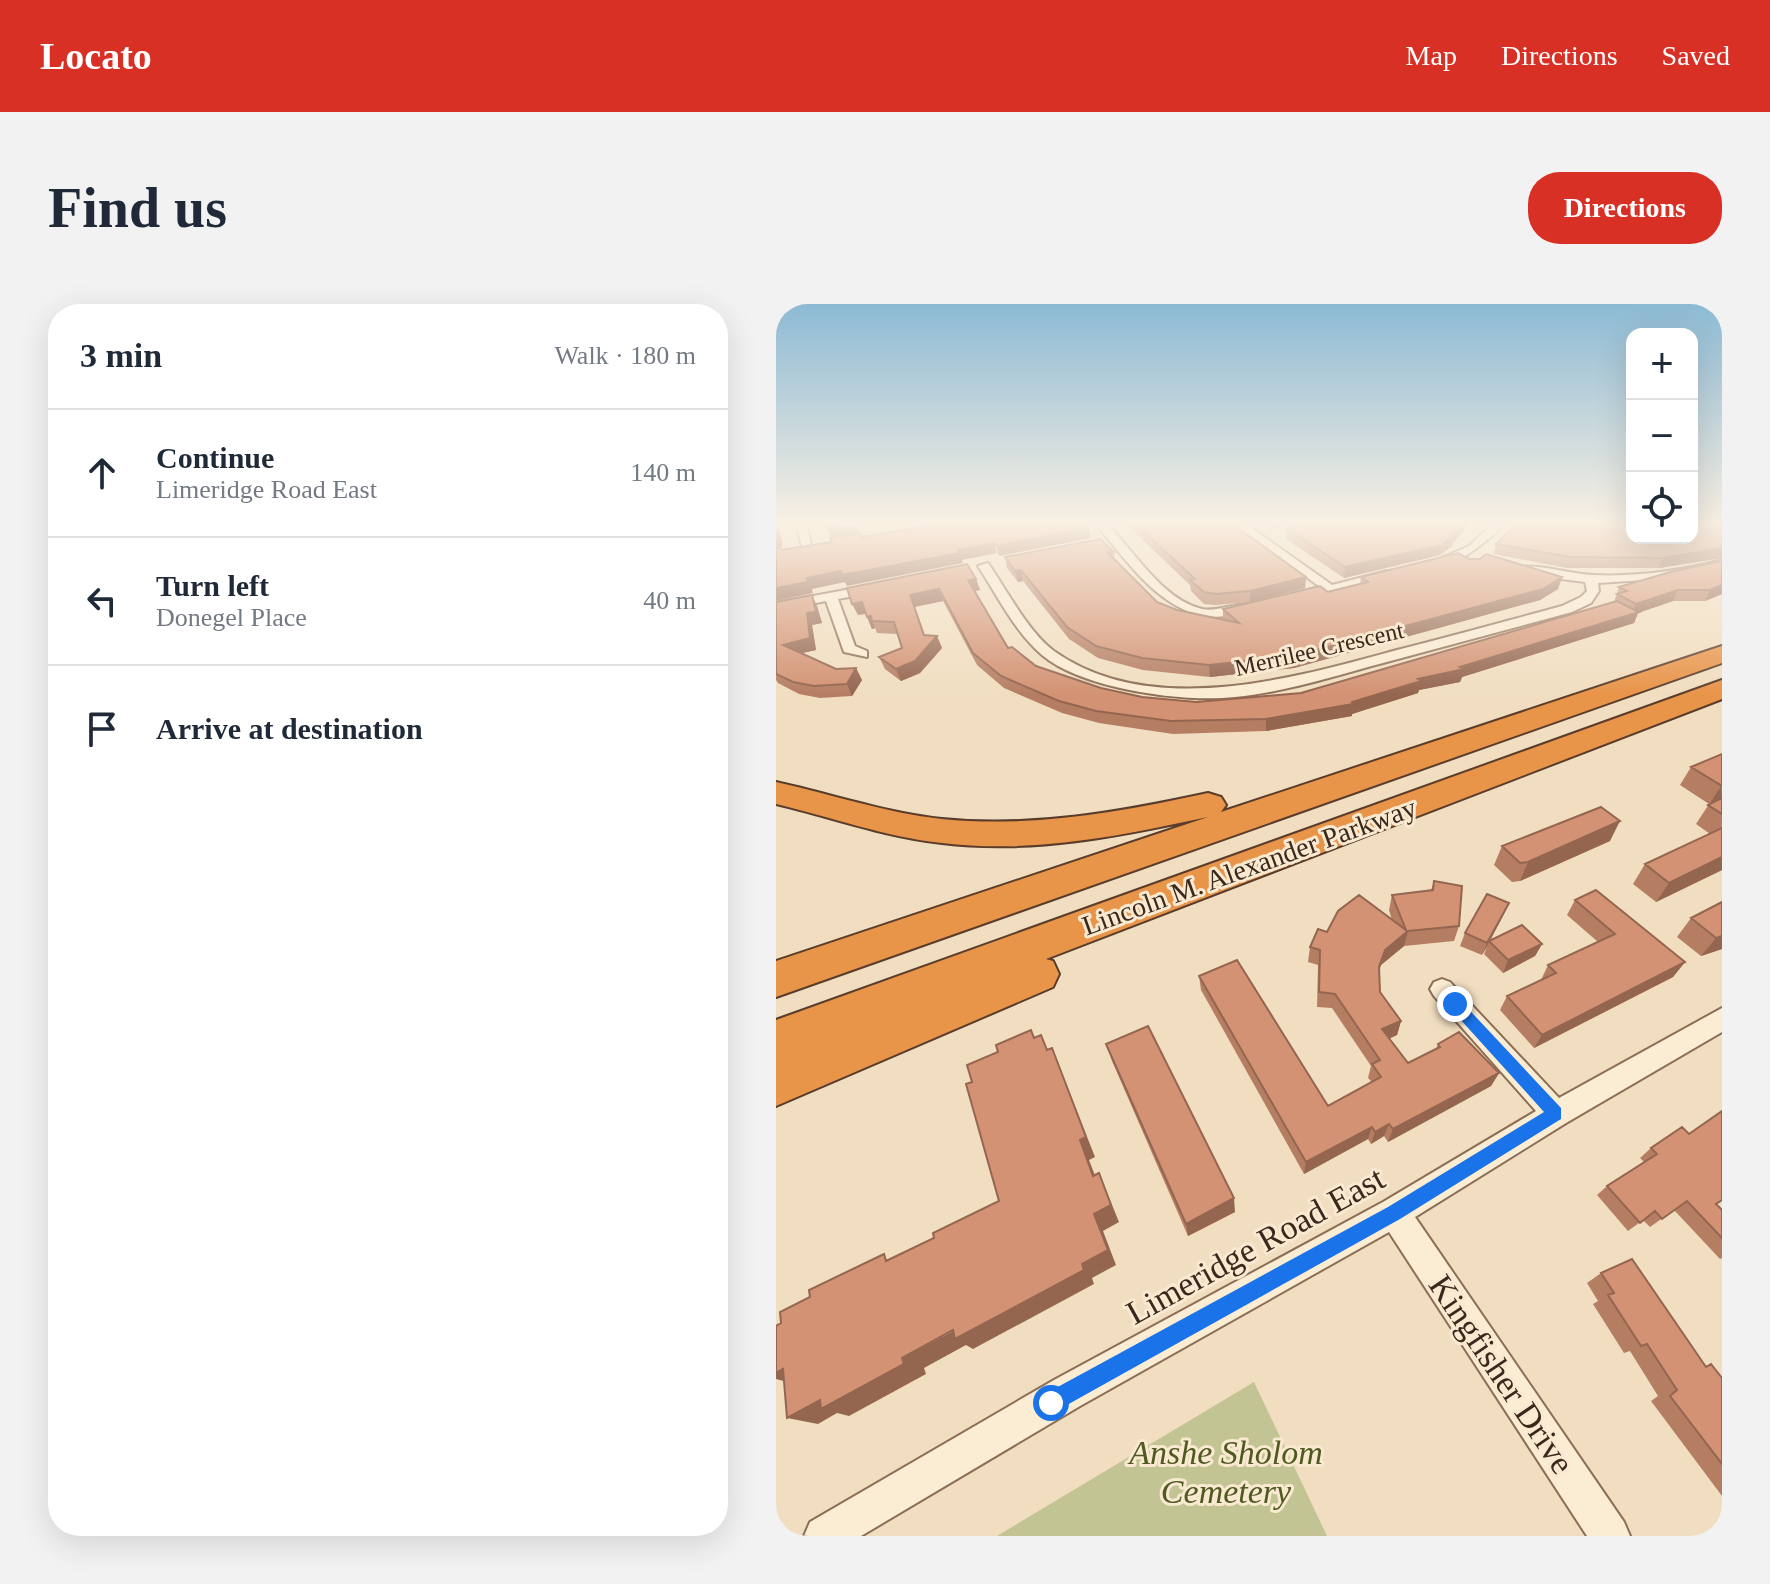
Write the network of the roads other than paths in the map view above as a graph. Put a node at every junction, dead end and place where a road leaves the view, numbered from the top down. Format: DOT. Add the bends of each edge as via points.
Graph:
graph roads {
  1 [pos="993,579"];
  2 [pos="1154,579"];
  3 [pos="1317,579"];
  4 [pos="1370,579"];
  5 [pos="1592,579"];
  6 [pos="892,585"];
  7 [pos="1330,589"];
  8 [pos="831,597"];
  9 [pos="776,607"];
  10 [pos="862,654"];
  11 [pos="1722,654"];
  12 [pos="1722,689"];
  13 [pos="1527,763"];
  14 [pos="1390,769"];
  15 [pos="776,793"];
  16 [pos="776,979"];
  17 [pos="1442,989"];
  18 [pos="1722,1019"];
  19 [pos="776,1041"];
  20 [pos="776,1083"];
  21 [pos="1556,1114"];
  22 [pos="1394,1213"];
  23 [pos="824,1536"];
  24 [pos="1610,1536"];
  1 -- 5 [label="street, Merrilee Crescent" via="1049,654 1089,674 1167,691 1232,693 1289,684 1567,609 1590,596"];
  2 -- 7 [label="street" via="1196,612 1221,614"];
  3 -- 7 [label="street"];
  4 -- 7 [label="street"];
  6 -- 8 [label="street"];
  8 -- 9 [label="street"];
  8 -- 10 [label="street" via="849,649"];
  11 -- 14 [label="highway, Lincoln M. Alexander Parkway"];
  12 -- 13 [label="highway, Lincoln M. Alexander Parkway"];
  13 -- 19 [label="highway, Lincoln M. Alexander Parkway"];
  13 -- 20 [label="highway" via="1494,785"];
  14 -- 15 [label="highway" via="1340,773 1124,823 1022,834 943,831"];
  14 -- 16 [label="highway, Lincoln M. Alexander Parkway"];
  17 -- 21 [label="street"];
  18 -- 21 [label="street, Limeridge Road East"];
  21 -- 22 [label="street, Limeridge Road East"];
  22 -- 23 [label="street, Limeridge Road East" via="1067,1393"];
  22 -- 24 [label="street, Kingfisher Drive"];
}
